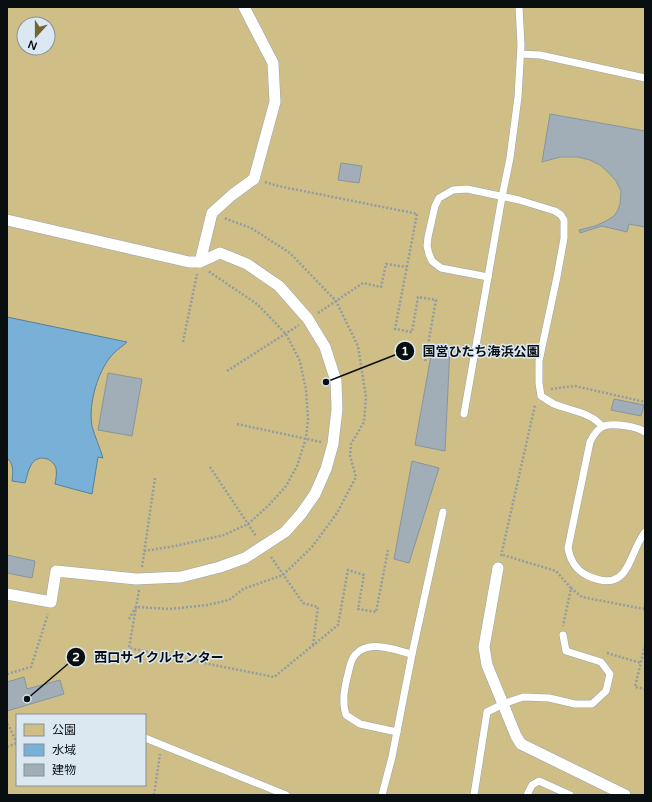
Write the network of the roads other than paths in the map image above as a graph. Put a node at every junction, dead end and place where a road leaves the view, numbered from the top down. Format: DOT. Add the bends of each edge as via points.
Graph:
graph roads {
  1 [pos="244,7"];
  2 [pos="519,7"];
  3 [pos="521,54"];
  4 [pos="645,78"];
  5 [pos="502,197"];
  6 [pos="7,220"];
  7 [pos="200,262"];
  8 [pos="488,277"];
  9 [pos="464,414"];
  10 [pos="602,426"];
  11 [pos="645,432"];
  12 [pos="443,512"];
  13 [pos="645,531"];
  14 [pos="498,568"];
  15 [pos="7,594"];
  16 [pos="562,635"];
  17 [pos="412,654"];
  18 [pos="503,704"];
  19 [pos="397,732"];
  20 [pos="146,738"];
  21 [pos="286,795"];
  22 [pos="382,795"];
  23 [pos="474,795"];
  24 [pos="527,795"];
  25 [pos="570,795"];
  26 [pos="624,795"];
  1 -- 7 [label="street" via="273,63 275,102 254,179 212,213"];
  2 -- 3 [label="lane"];
  3 -- 4 [label="lane" via="540,55"];
  3 -- 5 [label="lane" via="510,158"];
  5 -- 8 [label="lane"];
  5 -- 8 [label="lane" via="467,189 453,190 439,198 432,216 427,246 432,261 441,268"];
  5 -- 10 [label="lane" via="555,211 564,220 564,238 539,361 541,396 552,404 589,416"];
  6 -- 7 [label="street" via="189,262"];
  7 -- 15 [label="street" via="220,253 247,264 279,286 308,319 325,347 336,381 337,409 333,444 315,494 285,532 245,558 220,567 181,577 136,579 56,571 51,602"];
  8 -- 9 [label="lane"];
  10 -- 11 [label="lane" via="612,423 639,428"];
  10 -- 13 [label="lane" via="590,442 568,548 570,559 582,573 601,580 620,577 626,571"];
  12 -- 17 [label="lane"];
  14 -- 18 [label="street" via="484,647 487,665"];
  16 -- 18 [label="lane" via="566,651 600,662 610,674 606,691 592,704 523,697"];
  17 -- 19 [label="lane"];
  17 -- 19 [label="lane" via="367,647 355,655 351,662 346,686 343,702 346,715 360,724"];
  18 -- 23 [label="lane" via="486,712"];
  18 -- 26 [label="street" via="521,744"];
  19 -- 22 [label="lane"];
  20 -- 21 [label="lane"];
  24 -- 25 [label="lane" via="532,785 539,782"];
}
